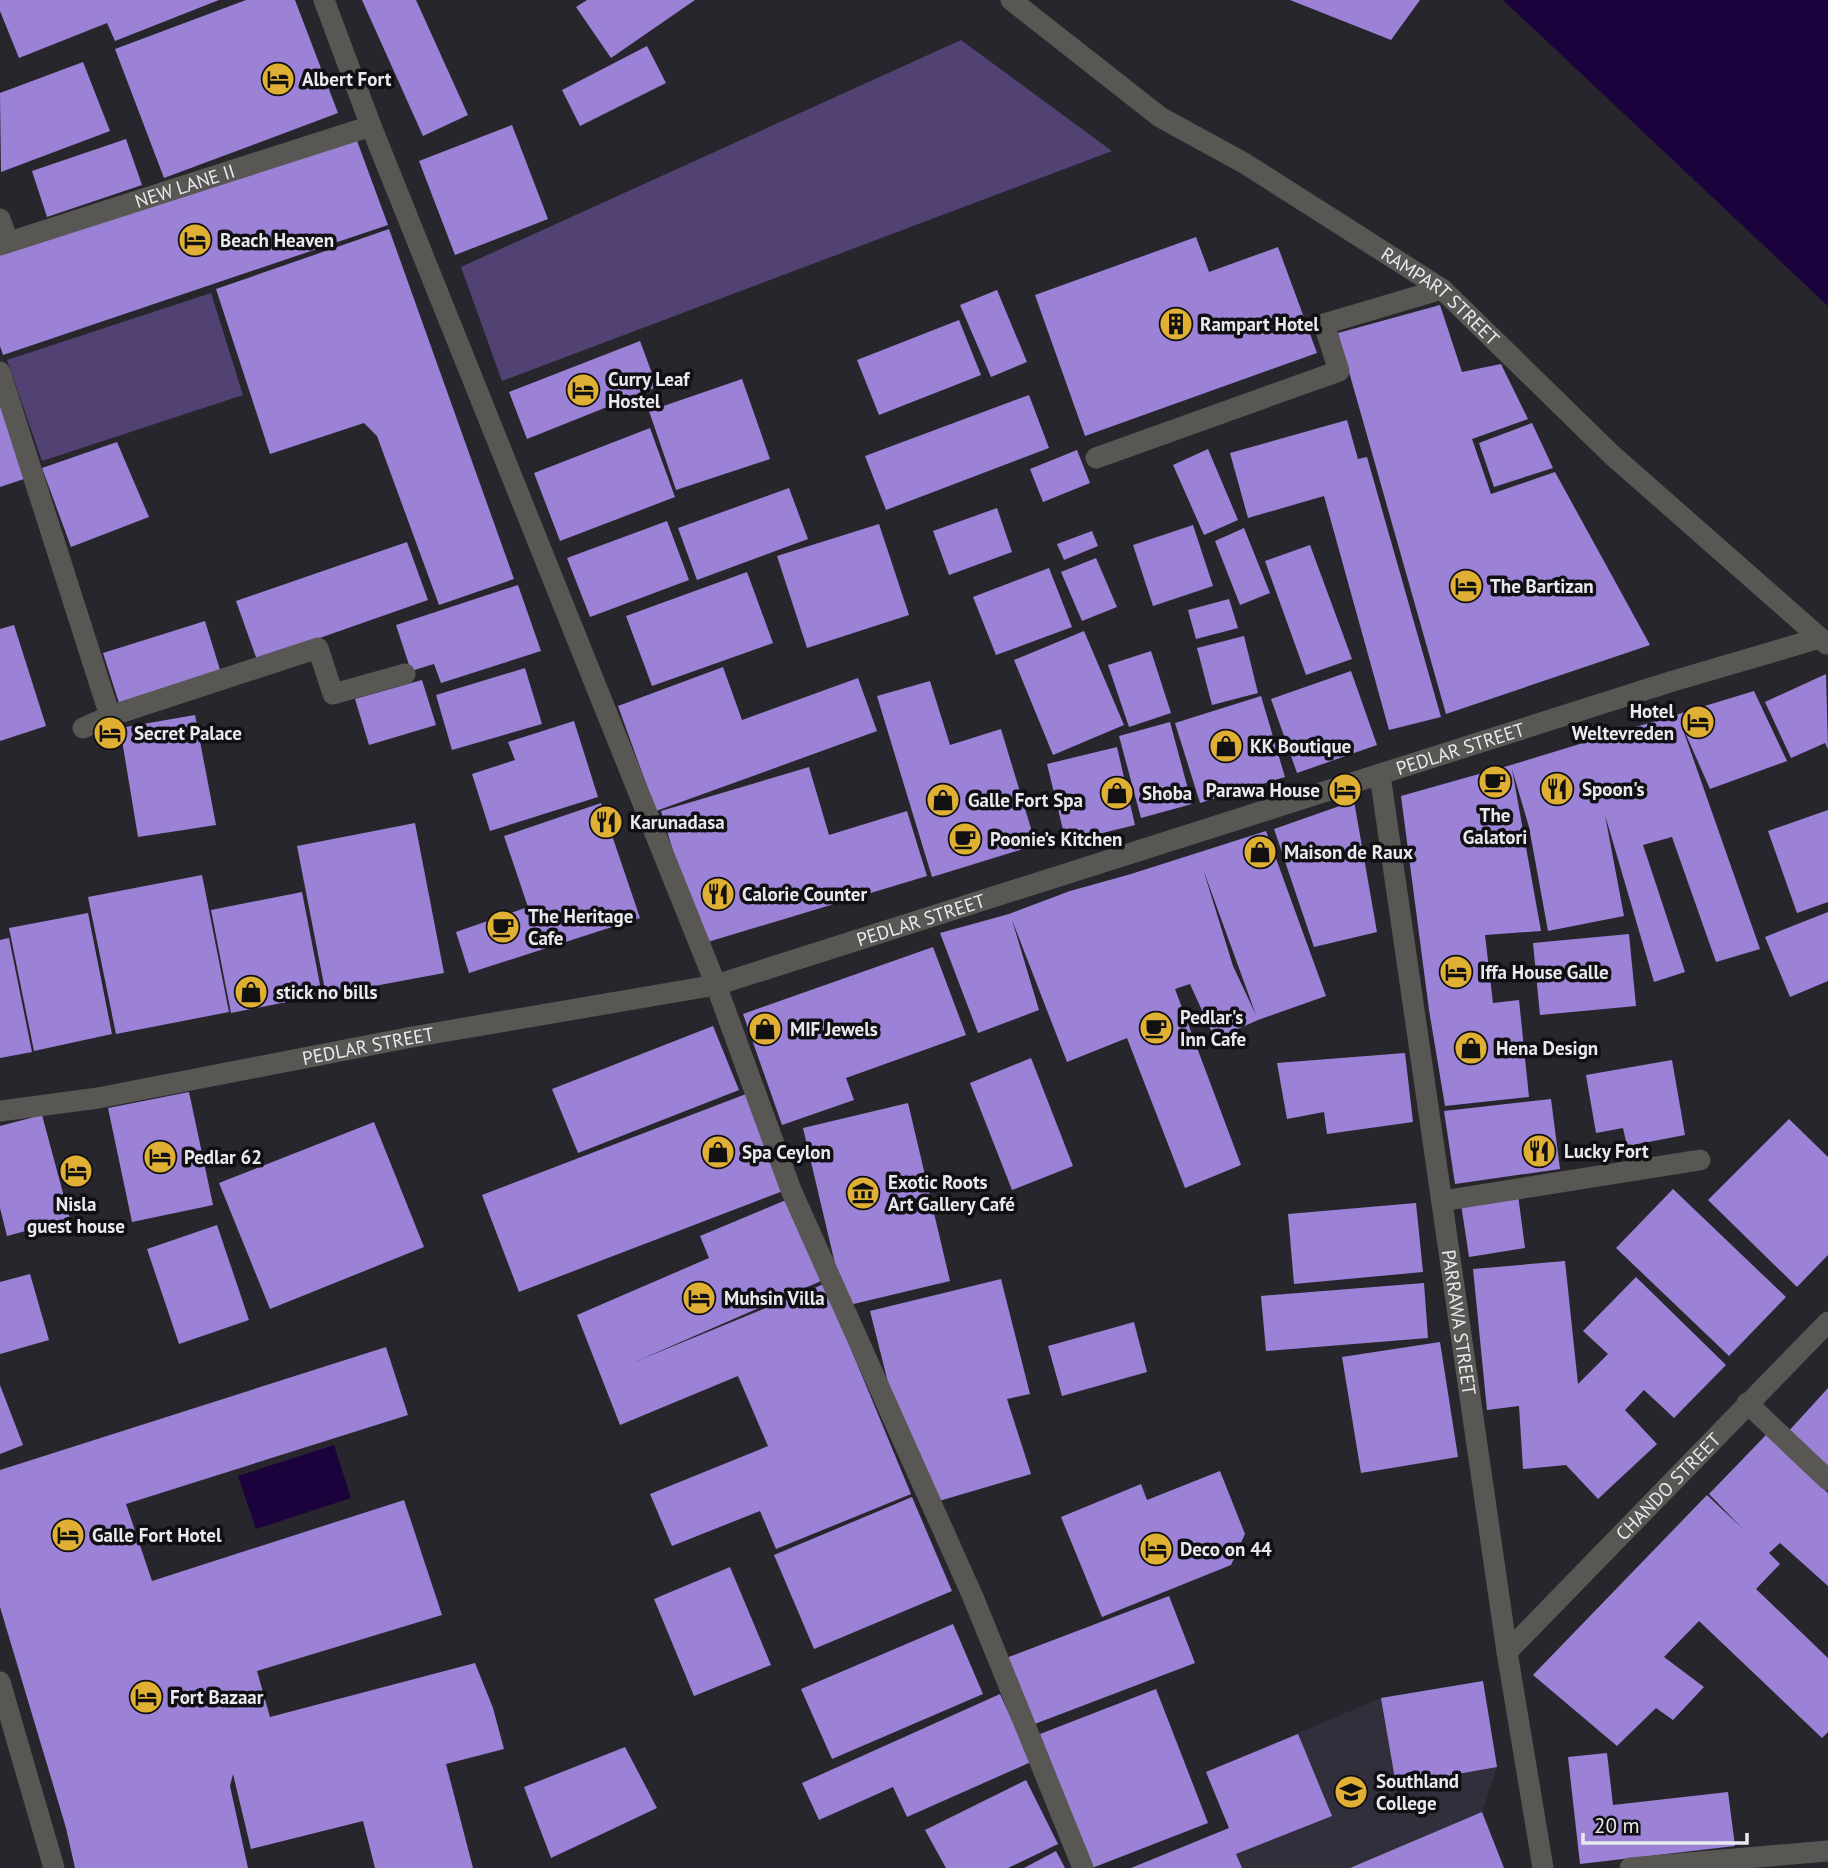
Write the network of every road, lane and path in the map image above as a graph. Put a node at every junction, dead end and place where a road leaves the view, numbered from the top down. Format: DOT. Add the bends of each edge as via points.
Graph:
graph roads {
  1 [pos="324,0"];
  2 [pos="1011,0"];
  3 [pos="371,127"];
  4 [pos="0,219"];
  5 [pos="4,243"];
  6 [pos="1441,289"];
  7 [pos="0,372"];
  8 [pos="1096,458"];
  9 [pos="1824,642"];
  10 [pos="405,674"];
  11 [pos="110,716"];
  12 [pos="83,728"];
  13 [pos="1380,775"];
  14 [pos="716,985"];
  15 [pos="0,1111"];
  16 [pos="1700,1160"];
  17 [pos="1442,1201"];
  18 [pos="1828,1322"];
  19 [pos="1747,1404"];
  20 [pos="1828,1480"];
  21 [pos="1507,1652"];
  22 [pos="0,1682"];
  23 [pos="1828,1851"];
  24 [pos="54,1868"];
  25 [pos="1083,1868"];
  26 [pos="1543,1868"];
  27 [pos="1630,1868"];
  1 -- 3 [label="street"];
  2 -- 6 [label="street, RAMPART STREET" via="1160,117 1244,163"];
  3 -- 5 [label="street, NEW LANE II"];
  3 -- 14 [label="street"];
  4 -- 5 [label="street"];
  6 -- 8 [label="street" via="1324,324 1339,372"];
  6 -- 9 [label="street, RAMPART STREET" via="1612,455"];
  7 -- 11 [label="street"];
  9 -- 13 [label="street, PEDLAR STREET" via="1673,681"];
  10 -- 11 [label="street" via="333,694 318,648"];
  11 -- 12 [label="street"];
  13 -- 14 [label="street, PEDLAR STREET"];
  13 -- 17 [label="street, PARRAWA STREET"];
  14 -- 15 [label="street, PEDLAR STREET" via="412,1037 98,1098"];
  14 -- 25 [label="street" via="791,1190 972,1597"];
  16 -- 17 [label="street"];
  17 -- 21 [label="street, PARRAWA STREET"];
  18 -- 19 [label="street, CHANDO STREET"];
  19 -- 20 [label="street"];
  19 -- 21 [label="street, CHANDO STREET"];
  21 -- 26 [label="street, PARRAWA STREET"];
  22 -- 24 [label="street"];
  23 -- 27 [label="street"];
}
